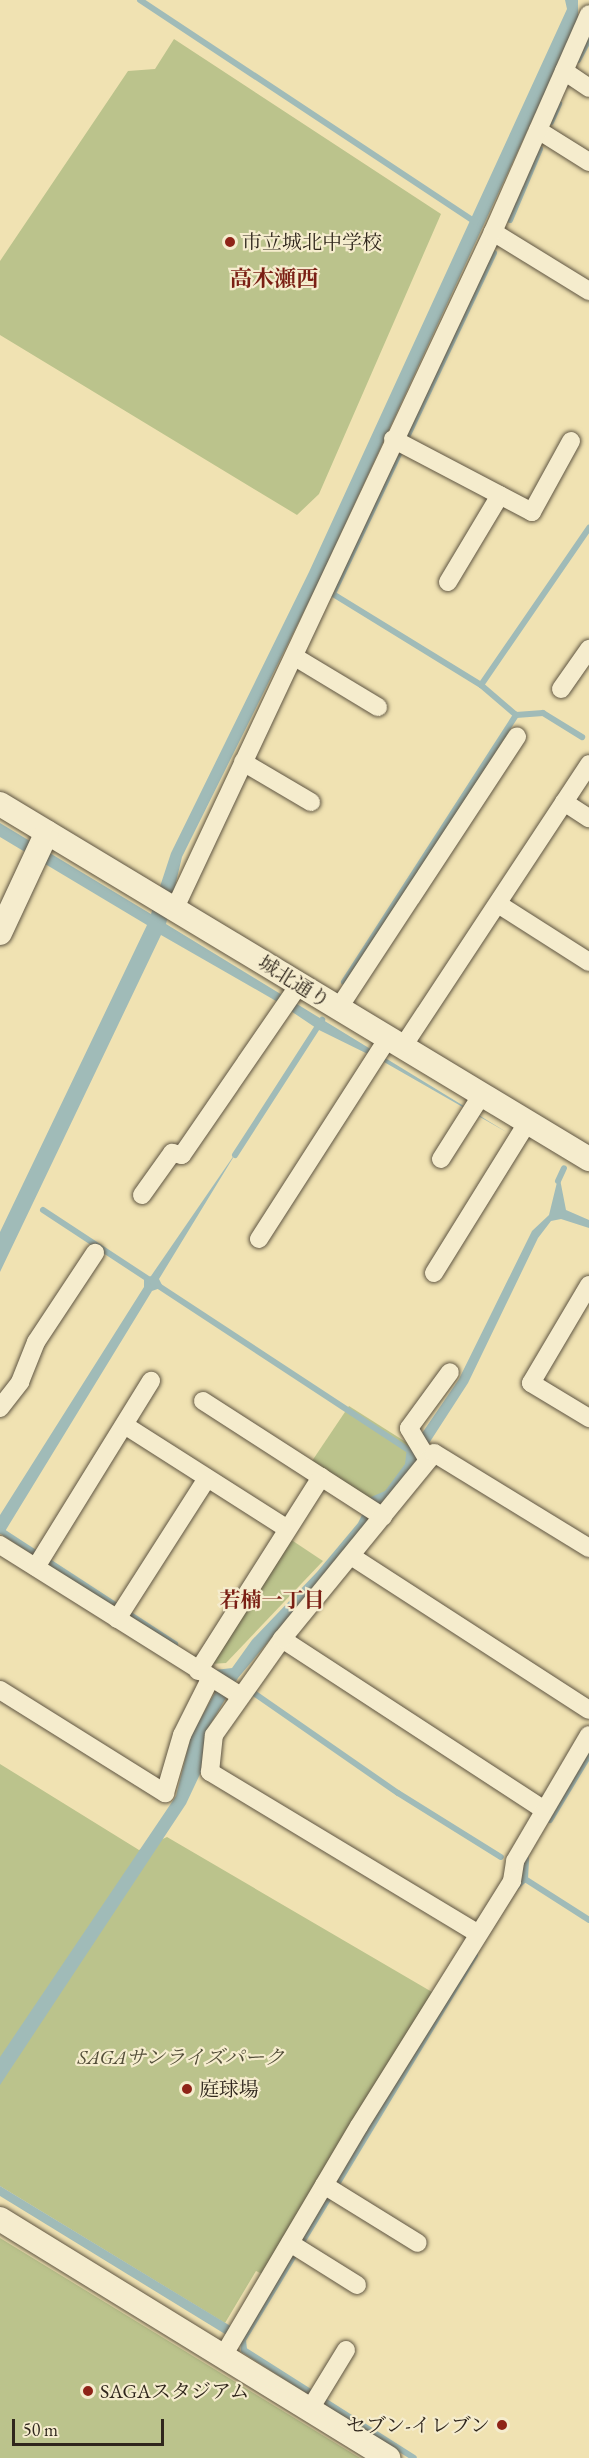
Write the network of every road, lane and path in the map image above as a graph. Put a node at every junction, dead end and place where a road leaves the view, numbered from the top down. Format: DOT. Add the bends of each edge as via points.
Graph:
graph roads {
  1 [pos="589,14"];
  2 [pos="564,71"];
  3 [pos="589,88"];
  4 [pos="538,130"];
  5 [pos="589,162"];
  6 [pos="493,232"];
  7 [pos="589,291"];
  8 [pos="393,439"];
  9 [pos="571,441"];
  10 [pos="500,495"];
  11 [pos="448,582"];
  12 [pos="589,649"];
  13 [pos="295,657"];
  14 [pos="561,690"];
  15 [pos="378,707"];
  16 [pos="517,737"];
  17 [pos="243,762"];
  18 [pos="589,764"];
  19 [pos="311,802"];
  20 [pos="564,802"];
  21 [pos="0,804"];
  22 [pos="589,818"];
  23 [pos="40,846"];
  24 [pos="498,904"];
  25 [pos="175,908"];
  26 [pos="0,933"];
  27 [pos="589,962"];
  28 [pos="296,991"];
  29 [pos="338,1009"];
  30 [pos="385,1051"];
  31 [pos="474,1107"];
  32 [pos="527,1123"];
  33 [pos="441,1159"];
  34 [pos="589,1159"];
  35 [pos="142,1195"];
  36 [pos="259,1239"];
  37 [pos="95,1253"];
  38 [pos="434,1273"];
  39 [pos="589,1286"];
  40 [pos="450,1372"];
  41 [pos="151,1381"];
  42 [pos="203,1401"];
  43 [pos="0,1408"];
  44 [pos="589,1418"];
  45 [pos="126,1426"];
  46 [pos="426,1456"];
  47 [pos="321,1477"];
  48 [pos="207,1479"];
  49 [pos="383,1517"];
  50 [pos="286,1528"];
  51 [pos="0,1545"];
  52 [pos="589,1548"];
  53 [pos="351,1556"];
  54 [pos="41,1560"];
  55 [pos="122,1612"];
  56 [pos="282,1639"];
  57 [pos="205,1669"];
  58 [pos="0,1690"];
  59 [pos="241,1696"];
  60 [pos="589,1710"];
  61 [pos="589,1735"];
  62 [pos="543,1809"];
  63 [pos="477,1933"];
  64 [pos="331,2189"];
  65 [pos="0,2219"];
  66 [pos="418,2243"];
  67 [pos="296,2247"];
  68 [pos="357,2284"];
  69 [pos="226,2350"];
  70 [pos="346,2350"];
  71 [pos="310,2409"];
  72 [pos="388,2458"];
  1 -- 2 [label="street"];
  2 -- 3 [label="street"];
  2 -- 4 [label="street"];
  4 -- 5 [label="street"];
  4 -- 6 [label="street"];
  6 -- 7 [label="street"];
  6 -- 8 [label="street"];
  8 -- 10 [label="street"];
  8 -- 13 [label="street"];
  9 -- 10 [label="street" via="532,512"];
  10 -- 11 [label="street"];
  12 -- 14 [label="street"];
  13 -- 15 [label="street"];
  13 -- 17 [label="street"];
  16 -- 29 [label="street"];
  17 -- 19 [label="street"];
  17 -- 25 [label="street"];
  18 -- 20 [label="street"];
  20 -- 22 [label="street"];
  20 -- 24 [label="street"];
  21 -- 23 [label="street, 城北通り"];
  23 -- 25 [label="street, 城北通り" via="153,894"];
  23 -- 26 [label="street"];
  24 -- 27 [label="street"];
  24 -- 30 [label="street"];
  25 -- 28 [label="street, 城北通り"];
  28 -- 29 [label="street, 城北通り"];
  28 -- 35 [label="street" via="182,1155 172,1153"];
  29 -- 30 [label="street, 城北通り"];
  30 -- 31 [label="street, 城北通り"];
  30 -- 36 [label="street"];
  31 -- 32 [label="street, 城北通り"];
  31 -- 33 [label="street"];
  32 -- 34 [label="street, 城北通り"];
  32 -- 38 [label="street"];
  37 -- 43 [label="street" via="36,1342 20,1382"];
  39 -- 44 [label="street" via="531,1383"];
  40 -- 46 [label="street" via="409,1428"];
  41 -- 45 [label="street"];
  42 -- 47 [label="street"];
  45 -- 48 [label="street"];
  45 -- 54 [label="street"];
  46 -- 49 [label="street"];
  46 -- 52 [label="street" via="434,1453"];
  47 -- 49 [label="street"];
  47 -- 50 [label="street"];
  48 -- 50 [label="street"];
  48 -- 55 [label="street"];
  49 -- 53 [label="street"];
  50 -- 57 [label="street"];
  51 -- 54 [label="street"];
  53 -- 56 [label="street"];
  53 -- 60 [label="street"];
  54 -- 55 [label="street"];
  55 -- 57 [label="street"];
  56 -- 59 [label="street"];
  56 -- 62 [label="street"];
  57 -- 58 [label="street" via="165,1793"];
  57 -- 59 [label="street"];
  59 -- 63 [label="street" via="214,1735 210,1772"];
  61 -- 62 [label="street"];
  62 -- 63 [label="street" via="515,1861 512,1881"];
  63 -- 64 [label="street"];
  64 -- 66 [label="street"];
  64 -- 67 [label="street"];
  65 -- 69 [label="street"];
  67 -- 68 [label="street"];
  67 -- 69 [label="street"];
  69 -- 71 [label="street"];
  70 -- 71 [label="street"];
  71 -- 72 [label="street"];
}
